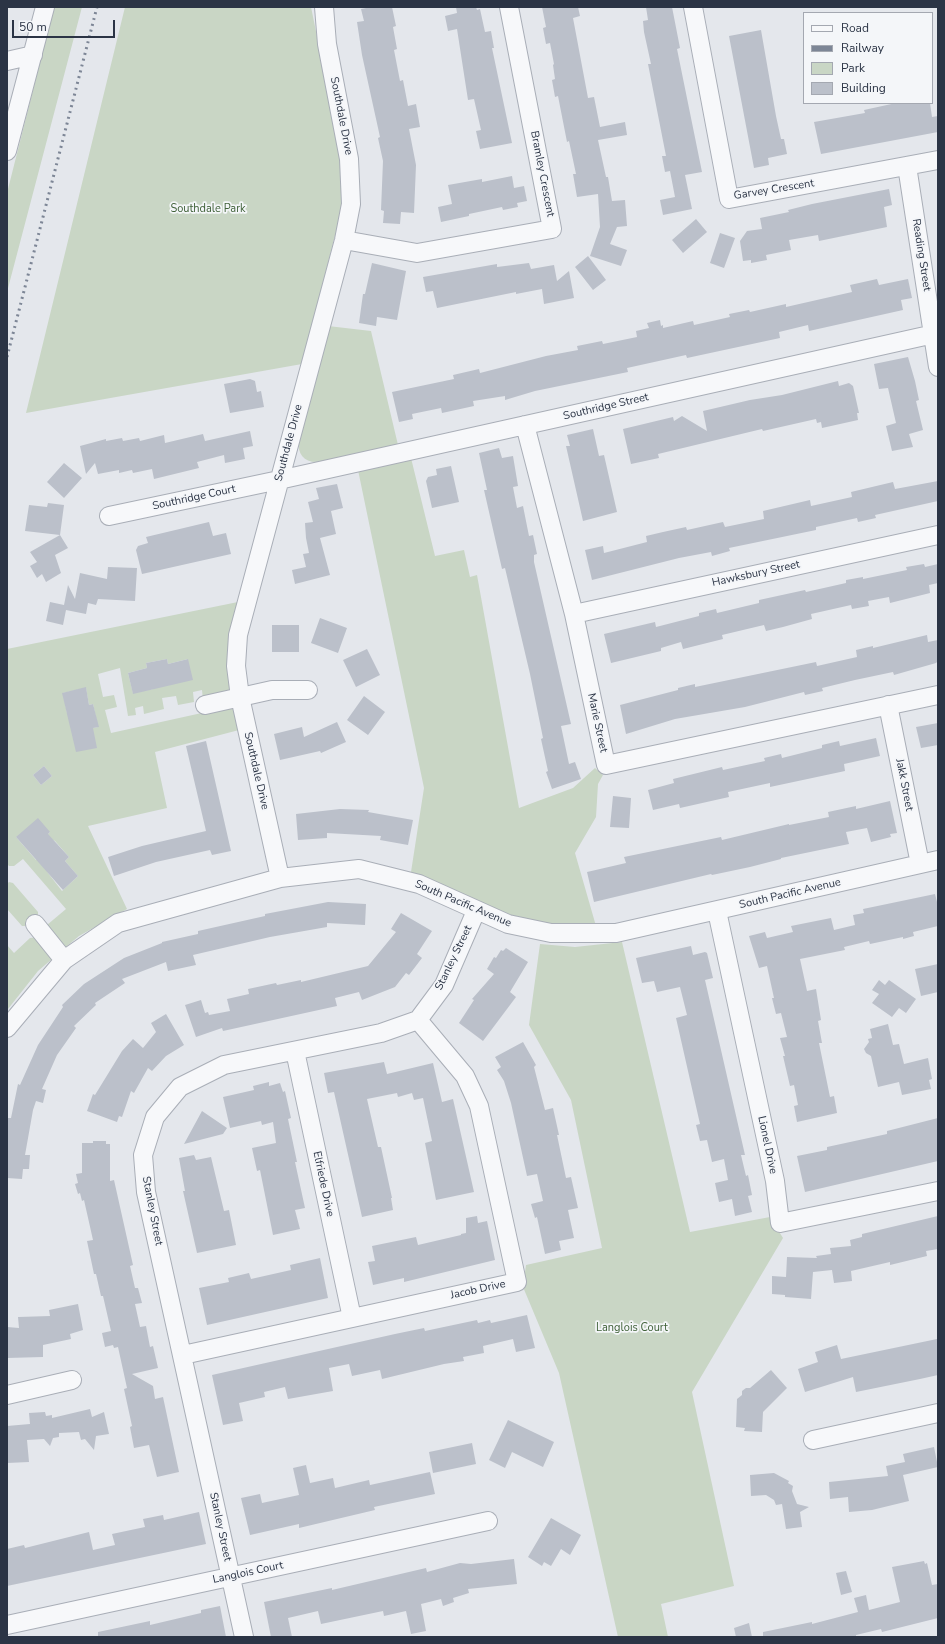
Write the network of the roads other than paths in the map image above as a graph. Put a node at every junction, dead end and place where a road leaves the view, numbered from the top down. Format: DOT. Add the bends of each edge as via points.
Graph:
graph roads {
  1 [pos="45,7"];
  2 [pos="324,7"];
  3 [pos="509,7"];
  4 [pos="693,7"];
  5 [pos="33,55"];
  6 [pos="7,60"];
  7 [pos="8,146"];
  8 [pos="938,160"];
  9 [pos="907,166"];
  10 [pos="344,240"];
  11 [pos="934,334"];
  12 [pos="938,367"];
  13 [pos="525,425"];
  14 [pos="279,480"];
  15 [pos="109,516"];
  16 [pos="938,535"];
  17 [pos="574,614"];
  18 [pos="308,690"];
  19 [pos="938,695"];
  20 [pos="240,697"];
  21 [pos="205,705"];
  22 [pos="888,705"];
  23 [pos="938,860"];
  24 [pos="920,864"];
  25 [pos="280,878"];
  26 [pos="476,911"];
  27 [pos="717,911"];
  28 [pos="35,924"];
  29 [pos="64,960"];
  30 [pos="418,1020"];
  31 [pos="7,1028"];
  32 [pos="295,1051"];
  33 [pos="938,1191"];
  34 [pos="352,1318"];
  35 [pos="183,1355"];
  36 [pos="72,1380"];
  37 [pos="7,1395"];
  38 [pos="938,1413"];
  39 [pos="813,1440"];
  40 [pos="488,1522"];
  41 [pos="231,1577"];
  42 [pos="7,1625"];
  43 [pos="244,1637"];
  1 -- 5 [label="street"];
  2 -- 10 [label="street, Southdale Drive" via="327,44 349,159 351,204"];
  3 -- 10 [label="street, Bramley Crescent" via="552,229 417,253"];
  4 -- 9 [label="street, Garvey Crescent" via="729,199"];
  5 -- 6 [label="street"];
  5 -- 7 [label="street"];
  8 -- 9 [label="street, Garvey Crescent"];
  9 -- 11 [label="street, Reading Street"];
  10 -- 14 [label="street, Southdale Drive"];
  11 -- 12 [label="street, Reading Street"];
  11 -- 13 [label="street, Southridge Street"];
  13 -- 14 [label="street, Southridge Street"];
  13 -- 17 [label="street, Marie Street"];
  14 -- 15 [label="street, Southridge Court"];
  14 -- 20 [label="street, Southdale Drive" via="238,635 236,666"];
  16 -- 17 [label="street, Hawksbury Street"];
  17 -- 22 [label="street, Marie Street" via="606,765"];
  18 -- 20 [label="street" via="272,690"];
  19 -- 22 [label="street"];
  20 -- 21 [label="street"];
  20 -- 25 [label="street, Southdale Drive"];
  22 -- 24 [label="street, Jakk Street"];
  23 -- 24 [label="street, South Pacific Avenue"];
  24 -- 27 [label="street, South Pacific Avenue"];
  25 -- 26 [label="street, South Pacific Avenue" via="359,869 419,884"];
  25 -- 29 [label="street, South Pacific Avenue" via="118,923"];
  26 -- 27 [label="street, South Pacific Avenue" via="508,924 558,933 616,933"];
  26 -- 30 [label="street, Stanley Street" via="444,985"];
  27 -- 33 [label="street, Lionel Drive" via="775,1181 780,1223"];
  28 -- 29 [label="street"];
  29 -- 31 [label="street, South Pacific Avenue"];
  30 -- 32 [label="street, Stanley Street" via="381,1033"];
  30 -- 34 [label="street, Jacob Drive" via="465,1076 479,1106 517,1282"];
  32 -- 34 [label="street, Elfriede Drive"];
  32 -- 35 [label="street, Stanley Street" via="224,1066 180,1087 155,1117 143,1155 146,1192"];
  34 -- 35 [label="street, Jacob Drive"];
  35 -- 41 [label="street, Stanley Street"];
  36 -- 37 [label="street"];
  38 -- 39 [label="street"];
  40 -- 41 [label="street, Langlois Court"];
  41 -- 42 [label="street, Langlois Court"];
  41 -- 43 [label="street, Stanley Street"];
}
